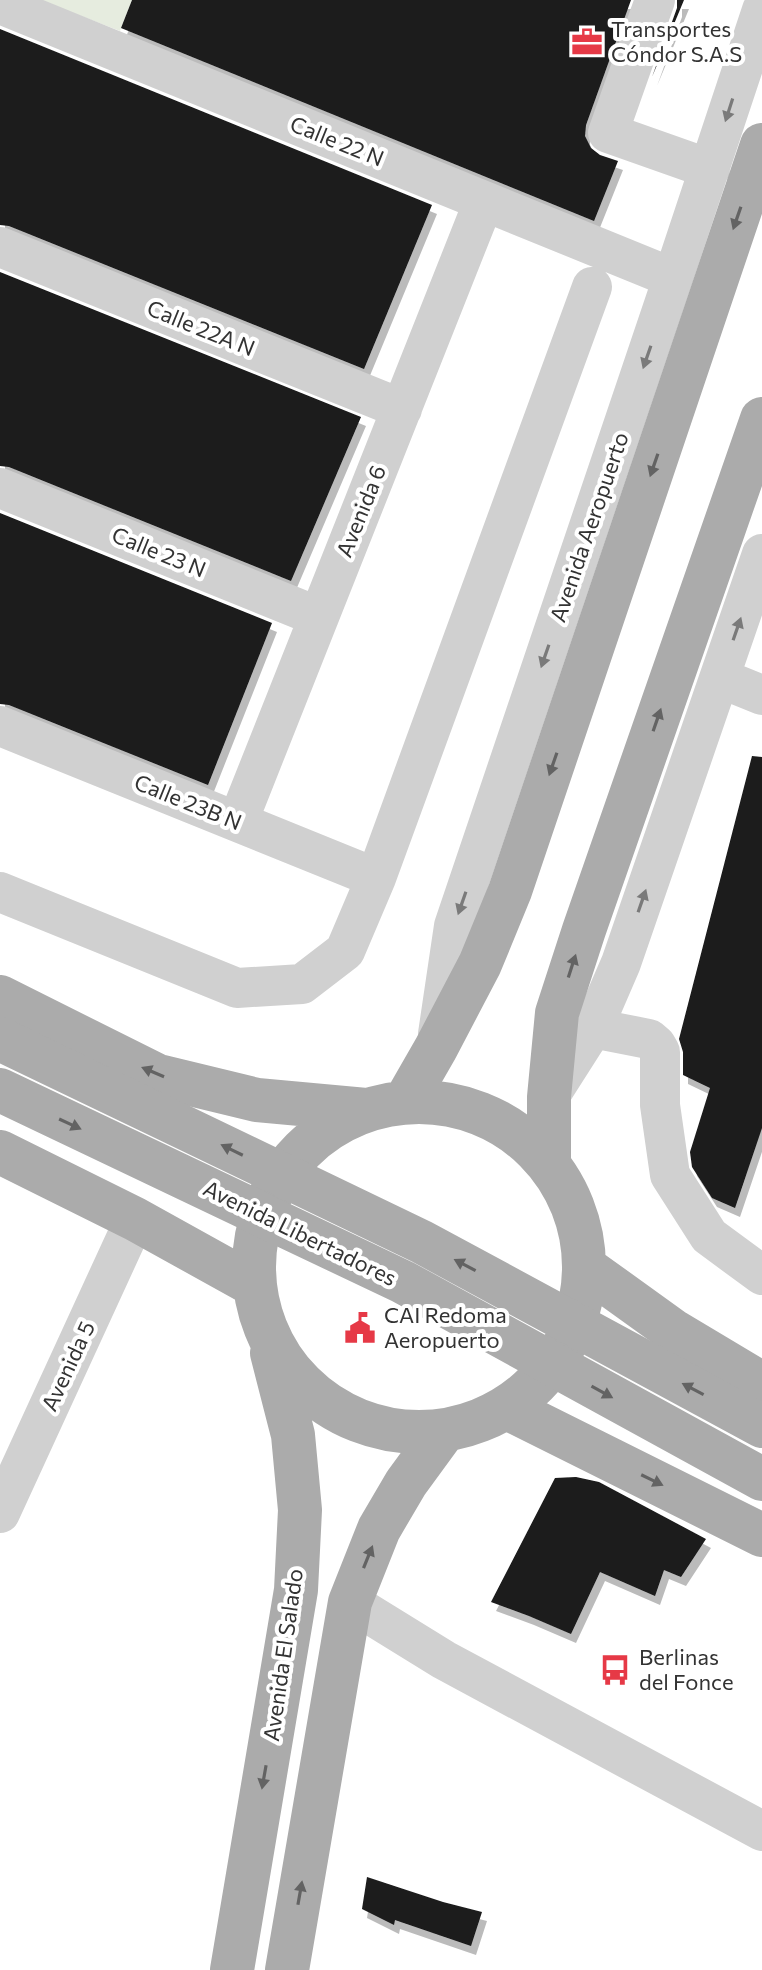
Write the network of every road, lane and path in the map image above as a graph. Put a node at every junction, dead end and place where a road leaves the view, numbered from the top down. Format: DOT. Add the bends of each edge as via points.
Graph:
graph roads {
  1 [pos="655,0"];
  2 [pos="0,4"];
  3 [pos="762,10"];
  4 [pos="762,145"];
  5 [pos="710,169"];
  6 [pos="484,201"];
  7 [pos="0,247"];
  8 [pos="673,278"];
  9 [pos="592,287"];
  10 [pos="402,409"];
  11 [pos="762,419"];
  12 [pos="0,488"];
  13 [pos="762,554"];
  14 [pos="319,617"];
  15 [pos="720,678"];
  16 [pos="762,695"];
  17 [pos="0,726"];
  18 [pos="238,821"];
  19 [pos="376,878"];
  20 [pos="0,892"];
  21 [pos="0,997"];
  22 [pos="575,1020"];
  23 [pos="0,1039"];
  24 [pos="436,1048"];
  25 [pos="0,1090"];
  26 [pos="386,1106"];
  27 [pos="0,1152"];
  28 [pos="549,1163"];
  29 [pos="135,1219"];
  30 [pos="586,1268"];
  31 [pos="762,1275"];
  32 [pos="254,1285"];
  33 [pos="269,1340"];
  34 [pos="762,1384"];
  35 [pos="507,1408"];
  36 [pos="762,1426"];
  37 [pos="444,1431"];
  38 [pos="762,1479"];
  39 [pos="0,1513"];
  40 [pos="762,1535"];
  41 [pos="350,1602"];
  42 [pos="762,1831"];
  43 [pos="232,1970"];
  44 [pos="287,1970"];
  1 -- 5 [label="street" via="608,133"];
  2 -- 6 [label="street, Calle 22 N"];
  3 -- 5 [label="street, Avenida Aeropuerto, one-way"];
  4 -- 24 [label="main road, Avenida Aeropuerto, one-way" via="510,891"];
  5 -- 8 [label="street, Avenida Aeropuerto"];
  6 -- 8 [label="street, Calle 22 N"];
  6 -- 10 [label="street, Avenida 6"];
  7 -- 10 [label="street, Calle 22A N"];
  8 -- 24 [label="street, Avenida Aeropuerto, one-way" via="454,926"];
  9 -- 19 [label="street"];
  10 -- 14 [label="street, Avenida 6"];
  22 -- 11 [label="main road, one-way" via="600,885"];
  12 -- 14 [label="street, Calle 23 N"];
  15 -- 13 [label="street, one-way"];
  14 -- 18 [label="street, Avenida 6"];
  15 -- 16 [label="street"];
  22 -- 15 [label="street, one-way" via="621,963"];
  17 -- 18 [label="street, Calle 23B N"];
  18 -- 19 [label="street, Calle 23B N"];
  19 -- 20 [label="street" via="345,951 302,984 237,988"];
  26 -- 21 [label="main road, one-way" via="257,1100 158,1076"];
  22 -- 28 [label="main road" via="549,1097"];
  22 -- 31 [label="street" via="656,1045 670,1175 709,1236"];
  36 -- 23 [label="main road, Avenida Libertadores, one-way, bridge" via="422,1242"];
  24 -- 26 [label="main road, Avenida Aeropuerto"];
  25 -- 38 [label="main road, Avenida Libertadores, one-way, bridge" via="403,1282"];
  26 -- 28 [label="main road" via="446,1104 485,1115 520,1135"];
  26 -- 32 [label="main road, Avenida El Salado" via="316,1136 278,1178 256,1230"];
  27 -- 29 [label="main road"];
  28 -- 30 [label="main road" via="576,1212"];
  29 -- 32 [label="main road"];
  29 -- 39 [label="street, Avenida 5"];
  30 -- 34 [label="main road" via="675,1332"];
  30 -- 35 [label="main road" via="576,1323 548,1371"];
  32 -- 33 [label="main road, Avenida El Salado"];
  33 -- 37 [label="main road" via="299,1382 342,1414 392,1430"];
  33 -- 43 [label="main road, Avenida El Salado, one-way" via="293,1435 300,1510 296,1590"];
  35 -- 37 [label="main road"];
  35 -- 40 [label="main road, one-way"];
  41 -- 37 [label="main road, one-way" via="379,1529"];
  41 -- 42 [label="street" via="444,1660"];
  44 -- 41 [label="main road, one-way"];
}
